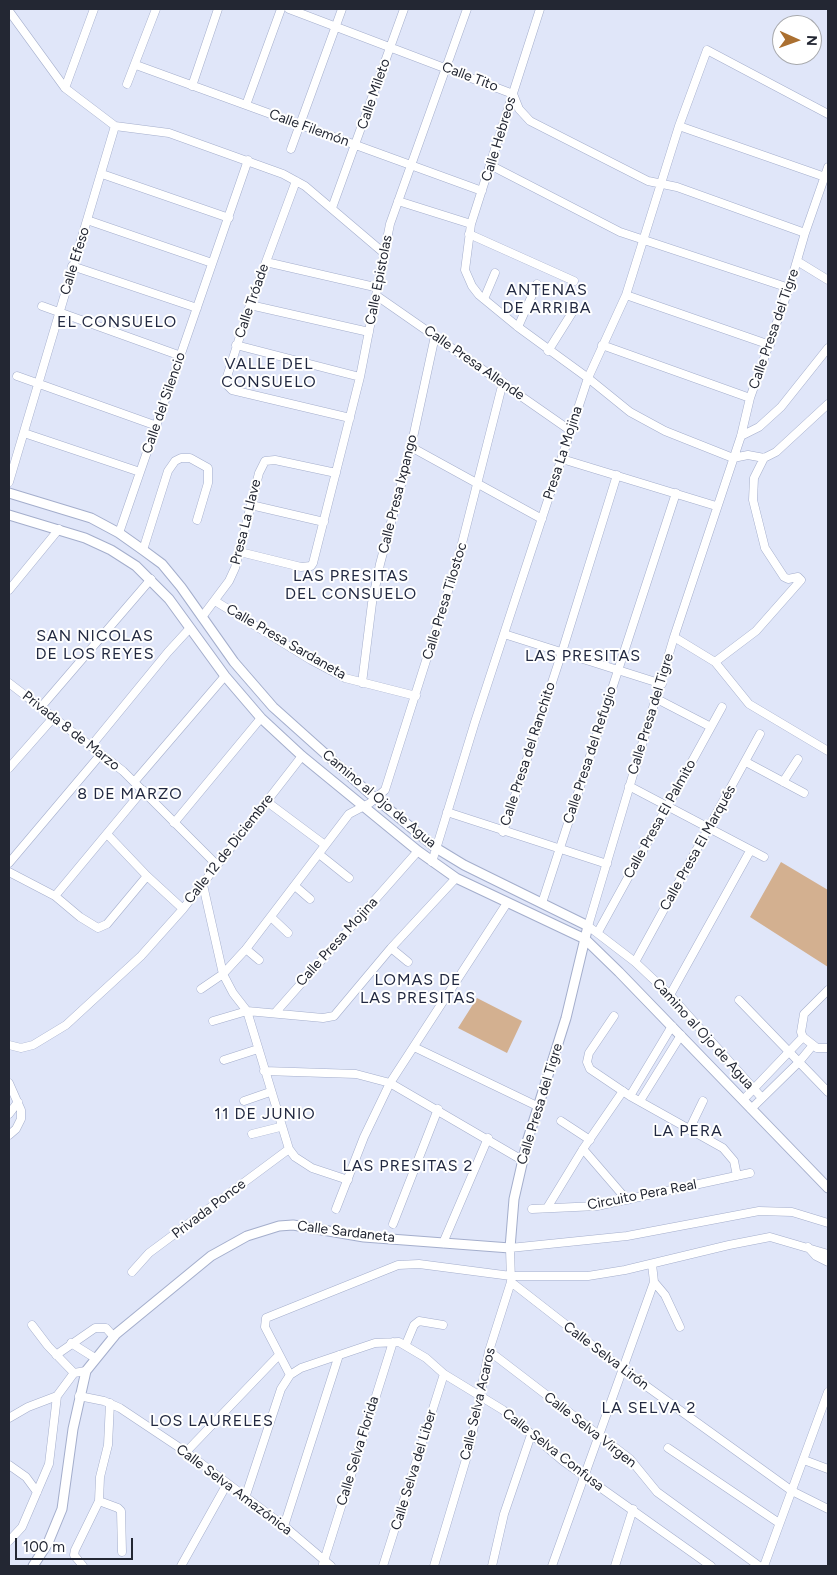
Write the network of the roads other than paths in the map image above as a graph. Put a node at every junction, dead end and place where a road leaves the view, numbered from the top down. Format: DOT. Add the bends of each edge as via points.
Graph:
graph roads {
  1 [pos="94,9"];
  2 [pos="156,9"];
  3 [pos="218,9"];
  4 [pos="281,9"];
  5 [pos="289,9"];
  6 [pos="342,9"];
  7 [pos="404,9"];
  8 [pos="467,9"];
  9 [pos="540,9"];
  10 [pos="9,11"];
  11 [pos="336,26"];
  12 [pos="391,46"];
  13 [pos="136,65"];
  14 [pos="446,67"];
  15 [pos="126,84"];
  16 [pos="192,86"];
  17 [pos="64,88"];
  18 [pos="513,94"];
  19 [pos="246,105"];
  20 [pos="828,114"];
  21 [pos="301,124"];
  22 [pos="115,126"];
  23 [pos="679,126"];
  24 [pos="357,146"];
  25 [pos="291,149"];
  26 [pos="248,160"];
  27 [pos="411,165"];
  28 [pos="490,165"];
  29 [pos="828,167"];
  30 [pos="102,174"];
  31 [pos="825,177"];
  32 [pos="296,181"];
  33 [pos="660,185"];
  34 [pos="825,189"];
  35 [pos="482,191"];
  36 [pos="398,201"];
  37 [pos="332,208"];
  38 [pos="229,218"];
  39 [pos="87,220"];
  40 [pos="471,224"];
  41 [pos="805,233"];
  42 [pos="470,234"];
  43 [pos="643,240"];
  44 [pos="385,254"];
  45 [pos="797,261"];
  46 [pos="266,262"];
  47 [pos="212,263"];
  48 [pos="72,266"];
  49 [pos="495,273"];
  50 [pos="828,280"];
  51 [pos="574,281"];
  52 [pos="537,284"];
  53 [pos="789,288"];
  54 [pos="378,292"];
  55 [pos="626,295"];
  56 [pos="484,299"];
  57 [pos="250,305"];
  58 [pos="42,306"];
  59 [pos="197,308"];
  60 [pos="575,308"];
  61 [pos="59,312"];
  62 [pos="518,327"];
  63 [pos="369,332"];
  64 [pos="435,336"];
  65 [pos="236,345"];
  66 [pos="602,345"];
  67 [pos="770,345"];
  68 [pos="828,348"];
  69 [pos="548,351"];
  70 [pos="181,356"];
  71 [pos="17,376"];
  72 [pos="360,377"];
  73 [pos="588,378"];
  74 [pos="503,382"];
  75 [pos="38,384"];
  76 [pos="750,398"];
  77 [pos="828,404"];
  78 [pos="350,418"];
  79 [pos="157,426"];
  80 [pos="570,430"];
  81 [pos="24,433"];
  82 [pos="741,436"];
  83 [pos="411,447"];
  84 [pos="562,458"];
  85 [pos="733,458"];
  86 [pos="764,458"];
  87 [pos="140,472"];
  88 [pos="336,473"];
  89 [pos="617,475"];
  90 [pos="9,482"];
  91 [pos="478,485"];
  92 [pos="9,492"];
  93 [pos="676,494"];
  94 [pos="251,506"];
  95 [pos="716,506"];
  96 [pos="9,515"];
  97 [pos="542,519"];
  98 [pos="198,520"];
  99 [pos="324,522"];
  100 [pos="59,529"];
  101 [pos="119,533"];
  102 [pos="143,550"];
  103 [pos="240,552"];
  104 [pos="151,579"];
  105 [pos="9,590"];
  106 [pos="215,601"];
  107 [pos="202,618"];
  108 [pos="190,628"];
  109 [pos="504,634"];
  110 [pos="674,637"];
  111 [pos="562,652"];
  112 [pos="715,662"];
  113 [pos="617,670"];
  114 [pos="225,676"];
  115 [pos="9,683"];
  116 [pos="362,683"];
  117 [pos="662,684"];
  118 [pos="416,696"];
  119 [pos="657,699"];
  120 [pos="722,707"];
  121 [pos="41,708"];
  122 [pos="54,718"];
  123 [pos="261,718"];
  124 [pos="711,727"];
  125 [pos="760,734"];
  126 [pos="91,746"];
  127 [pos="828,750"];
  128 [pos="102,754"];
  129 [pos="302,756"];
  130 [pos="798,759"];
  131 [pos="746,762"];
  132 [pos="9,768"];
  133 [pos="135,781"];
  134 [pos="783,782"];
  135 [pos="629,786"];
  136 [pos="143,790"];
  137 [pos="804,793"];
  138 [pos="376,798"];
  139 [pos="266,801"];
  140 [pos="363,807"];
  141 [pos="668,808"];
  142 [pos="447,812"];
  143 [pos="174,823"];
  144 [pos="708,829"];
  145 [pos="503,832"];
  146 [pos="107,834"];
  147 [pos="326,845"];
  148 [pos="436,848"];
  149 [pos="560,849"];
  150 [pos="418,851"];
  151 [pos="750,851"];
  152 [pos="318,854"];
  153 [pos="764,857"];
  154 [pos="432,862"];
  155 [pos="9,863"];
  156 [pos="607,864"];
  157 [pos="217,865"];
  158 [pos="9,872"];
  159 [pos="147,876"];
  160 [pos="348,878"];
  161 [pos="456,878"];
  162 [pos="203,885"];
  163 [pos="295,886"];
  164 [pos="55,896"];
  165 [pos="310,899"];
  166 [pos="507,903"];
  167 [pos="542,903"];
  168 [pos="183,909"];
  169 [pos="271,917"];
  170 [pos="588,926"];
  171 [pos="598,932"];
  172 [pos="288,933"];
  173 [pos="585,939"];
  174 [pos="391,948"];
  175 [pos="246,949"];
  176 [pos="259,960"];
  177 [pos="408,962"];
  178 [pos="635,962"];
  179 [pos="223,974"];
  180 [pos="201,989"];
  181 [pos="828,990"];
  182 [pos="670,995"];
  183 [pos="739,1000"];
  184 [pos="247,1011"];
  185 [pos="274,1012"];
  186 [pos="614,1016"];
  187 [pos="213,1021"];
  188 [pos="672,1026"];
  189 [pos="681,1035"];
  190 [pos="803,1037"];
  191 [pos="9,1045"];
  192 [pos="813,1045"];
  193 [pos="414,1046"];
  194 [pos="828,1048"];
  195 [pos="258,1049"];
  196 [pos="789,1052"];
  197 [pos="224,1060"];
  198 [pos="799,1062"];
  199 [pos="264,1071"];
  200 [pos="9,1083"];
  201 [pos="390,1083"];
  202 [pos="754,1090"];
  203 [pos="270,1092"];
  204 [pos="828,1092"];
  205 [pos="626,1094"];
  206 [pos="762,1098"];
  207 [pos="743,1100"];
  208 [pos="244,1101"];
  209 [pos="18,1102"];
  210 [pos="640,1102"];
  211 [pos="703,1102"];
  212 [pos="537,1106"];
  213 [pos="751,1108"];
  214 [pos="438,1109"];
  215 [pos="9,1114"];
  216 [pos="561,1121"];
  217 [pos="280,1127"];
  218 [pos="689,1130"];
  219 [pos="252,1134"];
  220 [pos="9,1135"];
  221 [pos="488,1138"];
  222 [pos="590,1140"];
  223 [pos="289,1149"];
  224 [pos="583,1149"];
  225 [pos="522,1160"];
  226 [pos="750,1173"];
  227 [pos="737,1176"];
  228 [pos="348,1180"];
  229 [pos="828,1188"];
  230 [pos="627,1200"];
  231 [pos="546,1208"];
  232 [pos="336,1209"];
  233 [pos="532,1209"];
  234 [pos="828,1223"];
  235 [pos="393,1224"];
  236 [pos="444,1243"];
  237 [pos="806,1246"];
  238 [pos="510,1252"];
  239 [pos="828,1254"];
  240 [pos="828,1262"];
  241 [pos="652,1264"];
  242 [pos="132,1272"];
  243 [pos="511,1276"];
  244 [pos="654,1282"];
  245 [pos="32,1325"];
  246 [pos="443,1325"];
  247 [pos="680,1327"];
  248 [pos="114,1337"];
  249 [pos="393,1342"];
  250 [pos="71,1343"];
  251 [pos="406,1344"];
  252 [pos="489,1352"];
  253 [pos="56,1355"];
  254 [pos="279,1355"];
  255 [pos="339,1355"];
  256 [pos="95,1358"];
  257 [pos="624,1370"];
  258 [pos="86,1371"];
  259 [pos="74,1374"];
  260 [pos="444,1374"];
  261 [pos="290,1375"];
  262 [pos="828,1392"];
  263 [pos="57,1396"];
  264 [pos="79,1396"];
  265 [pos="480,1396"];
  266 [pos="107,1402"];
  267 [pos="9,1418"];
  268 [pos="531,1436"];
  269 [pos="600,1437"];
  270 [pos="668,1448"];
  271 [pos="186,1452"];
  272 [pos="804,1460"];
  273 [pos="9,1465"];
  274 [pos="828,1469"];
  275 [pos="585,1477"];
  276 [pos="227,1484"];
  277 [pos="792,1491"];
  278 [pos="38,1492"];
  279 [pos="245,1498"];
  280 [pos="99,1501"];
  281 [pos="633,1509"];
  282 [pos="828,1509"];
  283 [pos="779,1522"];
  284 [pos="284,1526"];
  285 [pos="9,1541"];
  286 [pos="122,1552"];
  287 [pos="326,1565"];
  288 [pos="33,1566"];
  289 [pos="83,1566"];
  290 [pos="180,1566"];
  291 [pos="383,1566"];
  292 [pos="434,1566"];
  293 [pos="492,1566"];
  294 [pos="552,1566"];
  295 [pos="615,1566"];
  296 [pos="710,1566"];
  297 [pos="759,1566"];
  298 [pos="764,1566"];
  1 -- 17 [label="street"];
  2 -- 13 [label="street"];
  3 -- 16 [label="street"];
  4 -- 19 [label="street"];
  5 -- 11 [label="street, Calle Tito"];
  6 -- 11 [label="street"];
  7 -- 12 [label="street, Calle Mileto"];
  8 -- 14 [label="street, Calle Epistolas"];
  9 -- 18 [label="street, Calle Hebreos"];
  10 -- 17 [label="street"];
  11 -- 12 [label="street, Calle Tito"];
  11 -- 21 [label="street"];
  12 -- 14 [label="street, Calle Tito"];
  12 -- 24 [label="street, Calle Mileto"];
  13 -- 15 [label="street"];
  13 -- 16 [label="street, Calle Filemón"];
  14 -- 18 [label="street, Calle Tito"];
  14 -- 27 [label="street, Calle Epistolas"];
  16 -- 19 [label="street, Calle Filemón"];
  17 -- 22 [label="street"];
  18 -- 28 [label="street, Calle Hebreos"];
  18 -- 33 [label="street, Calle Tito" via="519,110 530,121"];
  19 -- 21 [label="street, Calle Filemón"];
  20 -- 23 [label="street, Presa La Mojina" via="707,50"];
  21 -- 24 [label="street, Calle Filemón"];
  21 -- 25 [label="street"];
  22 -- 26 [label="street" via="169,133"];
  22 -- 30 [label="street, Calle Efeso"];
  23 -- 31 [label="street"];
  23 -- 33 [label="street, Presa La Mojina"];
  24 -- 27 [label="street, Calle Filemón"];
  24 -- 37 [label="street, Calle Mileto"];
  26 -- 32 [label="street"];
  26 -- 38 [label="street, Calle del Silencio"];
  27 -- 35 [label="street, Calle Filemón"];
  27 -- 36 [label="street, Calle Epistolas"];
  28 -- 35 [label="street, Calle Hebreos"];
  28 -- 43 [label="street" via="620,232"];
  29 -- 31 [label="street, Calle Presa del Tigre"];
  30 -- 38 [label="street"];
  30 -- 39 [label="street, Calle Efeso"];
  31 -- 34 [label="street, Calle Presa del Tigre"];
  32 -- 37 [label="street"];
  32 -- 46 [label="street, Calle Tróade"];
  33 -- 41 [label="street, Calle Tito" via="676,187"];
  33 -- 43 [label="street, Presa La Mojina"];
  34 -- 41 [label="street, Calle Presa del Tigre"];
  35 -- 40 [label="street, Calle Hebreos"];
  36 -- 40 [label="street"];
  36 -- 44 [label="street, Calle Epistolas"];
  37 -- 44 [label="street"];
  38 -- 47 [label="street, Calle del Silencio"];
  39 -- 47 [label="street"];
  39 -- 48 [label="street, Calle Efeso"];
  40 -- 42 [label="street, Calle Hebreos"];
  41 -- 45 [label="street, Calle Presa del Tigre"];
  42 -- 51 [label="street"];
  42 -- 56 [label="street, Calle Hebreos" via="465,270 472,286"];
  43 -- 53 [label="street"];
  43 -- 55 [label="street, Presa La Mojina"];
  44 -- 54 [label="street, Calle Epistolas"];
  45 -- 50 [label="street"];
  45 -- 53 [label="street, Calle Presa del Tigre"];
  46 -- 54 [label="street"];
  46 -- 57 [label="street, Calle Tróade"];
  47 -- 59 [label="street, Calle del Silencio"];
  48 -- 59 [label="street"];
  48 -- 61 [label="street, Calle Efeso"];
  49 -- 56 [label="street"];
  52 -- 62 [label="street"];
  53 -- 67 [label="street, Calle Presa del Tigre"];
  54 -- 63 [label="street, Calle Epistolas"];
  54 -- 64 [label="street, Calle Presa Allende"];
  55 -- 66 [label="street, Presa La Mojina"];
  55 -- 67 [label="street"];
  56 -- 62 [label="street"];
  57 -- 63 [label="street"];
  57 -- 65 [label="street, Calle Tróade"];
  58 -- 61 [label="street"];
  59 -- 70 [label="street, Calle del Silencio"];
  60 -- 69 [label="street"];
  61 -- 70 [label="street"];
  61 -- 75 [label="street, Calle Efeso"];
  62 -- 69 [label="street"];
  63 -- 72 [label="street, Calle Epistolas"];
  64 -- 74 [label="street, Calle Presa Allende"];
  64 -- 83 [label="street, Calle Presa Ixpango"];
  65 -- 72 [label="street"];
  65 -- 78 [label="street, Calle Tróade" via="226,377 227,387"];
  66 -- 73 [label="street, Presa La Mojina"];
  66 -- 76 [label="street"];
  67 -- 76 [label="street, Calle Presa del Tigre"];
  68 -- 82 [label="street" via="781,407 759,427"];
  69 -- 73 [label="street"];
  70 -- 79 [label="street, Calle del Silencio"];
  71 -- 75 [label="street"];
  72 -- 78 [label="street, Calle Epistolas"];
  73 -- 80 [label="street, Presa La Mojina"];
  73 -- 85 [label="street" via="644,420"];
  74 -- 80 [label="street, Calle Presa Allende"];
  74 -- 91 [label="street, Calle Presa Tilostoc"];
  75 -- 79 [label="street"];
  75 -- 81 [label="street, Calle Efeso"];
  76 -- 82 [label="street, Calle Presa del Tigre"];
  77 -- 86 [label="street" via="789,442"];
  78 -- 88 [label="street, Calle Epistolas"];
  79 -- 87 [label="street, Calle del Silencio"];
  80 -- 84 [label="street, Presa La Mojina"];
  81 -- 87 [label="street"];
  81 -- 90 [label="street, Calle Efeso"];
  82 -- 85 [label="street, Calle Presa del Tigre"];
  83 -- 91 [label="street"];
  83 -- 116 [label="street, Calle Presa Ixpango" via="372,603"];
  84 -- 89 [label="street"];
  84 -- 97 [label="street, Presa La Mojina"];
  85 -- 86 [label="street" via="748,455"];
  85 -- 95 [label="street, Calle Presa del Tigre"];
  86 -- 112 [label="street" via="754,478 753,500 765,548 784,577 801,580 756,631"];
  87 -- 101 [label="street, Calle del Silencio"];
  88 -- 94 [label="street, Presa La Llave" via="275,460 265,461 258,473"];
  88 -- 99 [label="street, Calle Epistolas"];
  89 -- 93 [label="street"];
  89 -- 111 [label="street, Calle Presa del Ranchito"];
  91 -- 97 [label="street"];
  91 -- 118 [label="street, Calle Presa Tilostoc"];
  92 -- 101 [label="street, Camino al Ojo de Agua" via="76,513"];
  93 -- 95 [label="street"];
  93 -- 113 [label="street, Calle Presa del Refugio"];
  94 -- 99 [label="street"];
  94 -- 103 [label="street, Presa La Llave"];
  95 -- 110 [label="street, Calle Presa del Tigre"];
  96 -- 100 [label="street, Camino al Ojo de Agua"];
  97 -- 109 [label="street, Presa La Mojina"];
  98 -- 102 [label="street" via="208,483 208,468 186,457 175,461 168,471"];
  99 -- 103 [label="street, Calle Epistolas" via="311,566 301,567"];
  100 -- 104 [label="street, Camino al Ojo de Agua" via="111,550"];
  100 -- 105 [label="street"];
  101 -- 102 [label="street, Camino al Ojo de Agua"];
  102 -- 107 [label="street, Camino al Ojo de Agua" via="162,564"];
  103 -- 106 [label="street, Presa La Llave" via="229,581"];
  104 -- 108 [label="street, Camino al Ojo de Agua"];
  104 -- 121 [label="street"];
  106 -- 107 [label="street, Presa La Llave"];
  106 -- 116 [label="street, Calle Presa Sardaneta" via="333,672"];
  107 -- 138 [label="street, Camino al Ojo de Agua" via="273,707"];
  108 -- 114 [label="street, Camino al Ojo de Agua"];
  108 -- 126 [label="street"];
  109 -- 111 [label="street"];
  109 -- 142 [label="street, Presa La Mojina"];
  110 -- 112 [label="street"];
  110 -- 117 [label="street, Calle Presa del Tigre"];
  111 -- 113 [label="street"];
  111 -- 145 [label="street, Calle Presa del Ranchito"];
  112 -- 127 [label="street" via="749,704"];
  113 -- 117 [label="street"];
  113 -- 149 [label="street, Calle Presa del Refugio"];
  114 -- 123 [label="street, Camino al Ojo de Agua"];
  114 -- 133 [label="street"];
  115 -- 121 [label="street, Privada 8 de Marzo"];
  116 -- 118 [label="street, Calle Presa Sardaneta"];
  117 -- 119 [label="street, Calle Presa del Tigre"];
  118 -- 138 [label="street, Calle Presa Tilostoc" via="385,790"];
  119 -- 124 [label="street"];
  119 -- 135 [label="street, Calle Presa del Tigre"];
  120 -- 124 [label="street, Calle Presa El Palmito"];
  121 -- 122 [label="street, Privada 8 de Marzo"];
  122 -- 126 [label="street, Privada 8 de Marzo"];
  122 -- 132 [label="street"];
  123 -- 129 [label="street, Camino al Ojo de Agua"];
  123 -- 143 [label="street"];
  124 -- 141 [label="street, Calle Presa El Palmito"];
  125 -- 131 [label="street, Calle Presa El Marqués"];
  126 -- 128 [label="street, Privada 8 de Marzo"];
  128 -- 133 [label="street, Privada 8 de Marzo"];
  128 -- 155 [label="street"];
  129 -- 139 [label="street, Calle 12 de Diciembre"];
  129 -- 140 [label="street, Camino al Ojo de Agua"];
  130 -- 134 [label="street"];
  131 -- 134 [label="street"];
  131 -- 144 [label="street, Calle Presa El Marqués"];
  133 -- 136 [label="street, Privada 8 de Marzo"];
  134 -- 137 [label="street"];
  135 -- 141 [label="street"];
  135 -- 156 [label="street, Calle Presa del Tigre"];
  136 -- 143 [label="street, Privada 8 de Marzo"];
  136 -- 146 [label="street"];
  138 -- 140 [label="street, Calle Presa Tilostoc"];
  138 -- 148 [label="street, Camino al Ojo de Agua"];
  139 -- 147 [label="street"];
  139 -- 157 [label="street, Calle 12 de Diciembre"];
  140 -- 147 [label="street, Calle Presa Tilostoc" via="349,814"];
  140 -- 150 [label="street, Camino al Ojo de Agua"];
  141 -- 144 [label="street"];
  141 -- 171 [label="street, Calle Presa El Palmito"];
  142 -- 145 [label="street"];
  142 -- 148 [label="street, Presa La Mojina"];
  143 -- 157 [label="street, Privada 8 de Marzo"];
  144 -- 151 [label="street"];
  144 -- 178 [label="street, Calle Presa El Marqués"];
  145 -- 149 [label="street"];
  146 -- 159 [label="street"];
  146 -- 164 [label="street"];
  147 -- 152 [label="street, Calle Presa Tilostoc"];
  148 -- 154 [label="street, Presa La Mojina"];
  148 -- 167 [label="street, Camino al Ojo de Agua" via="482,875"];
  149 -- 156 [label="street"];
  149 -- 167 [label="street, Calle Presa del Refugio"];
  150 -- 154 [label="street, Camino al Ojo de Agua"];
  150 -- 185 [label="street, Calle Presa Mojina"];
  151 -- 153 [label="street"];
  151 -- 182 [label="street"];
  152 -- 160 [label="street"];
  152 -- 163 [label="street, Calle Presa Tilostoc"];
  154 -- 161 [label="street, Camino al Ojo de Agua"];
  156 -- 170 [label="street, Calle Presa del Tigre"];
  157 -- 162 [label="street, Calle 12 de Diciembre"];
  158 -- 164 [label="street"];
  159 -- 164 [label="street" via="102,928"];
  159 -- 168 [label="street"];
  161 -- 166 [label="street, Camino al Ojo de Agua"];
  161 -- 174 [label="street"];
  162 -- 168 [label="street, Calle 12 de Diciembre"];
  162 -- 179 [label="street"];
  163 -- 165 [label="street"];
  163 -- 169 [label="street, Calle Presa Tilostoc"];
  166 -- 173 [label="street, Camino al Ojo de Agua"];
  166 -- 193 [label="street"];
  167 -- 170 [label="street, Camino al Ojo de Agua"];
  168 -- 191 [label="street, Calle 12 de Diciembre" via="114,983 66,1025 34,1045 21,1048"];
  169 -- 172 [label="street"];
  169 -- 175 [label="street, Calle Presa Tilostoc"];
  170 -- 171 [label="street, Camino al Ojo de Agua"];
  170 -- 173 [label="street, Calle Presa del Tigre"];
  171 -- 178 [label="street, Camino al Ojo de Agua"];
  173 -- 188 [label="street"];
  173 -- 212 [label="street, Calle Presa del Tigre" via="566,1018"];
  174 -- 177 [label="street"];
  174 -- 185 [label="street" via="330,1018"];
  175 -- 176 [label="street"];
  175 -- 179 [label="street, Calle Presa Tilostoc"];
  178 -- 182 [label="street, Camino al Ojo de Agua"];
  179 -- 180 [label="street, Calle Presa Tilostoc"];
  179 -- 184 [label="street"];
  181 -- 190 [label="street" via="804,1014"];
  182 -- 202 [label="street, Camino al Ojo de Agua"];
  183 -- 196 [label="street"];
  184 -- 185 [label="street"];
  184 -- 187 [label="street"];
  184 -- 195 [label="street"];
  186 -- 205 [label="street" via="588,1057 590,1069"];
  188 -- 189 [label="street"];
  188 -- 205 [label="street"];
  189 -- 207 [label="street"];
  189 -- 210 [label="street"];
  190 -- 192 [label="street"];
  190 -- 196 [label="street"];
  192 -- 194 [label="street"];
  192 -- 198 [label="street"];
  193 -- 201 [label="street"];
  193 -- 212 [label="street"];
  195 -- 197 [label="street"];
  195 -- 199 [label="street"];
  196 -- 198 [label="street"];
  196 -- 202 [label="street"];
  198 -- 204 [label="street"];
  198 -- 206 [label="street"];
  199 -- 201 [label="street" via="356,1074"];
  199 -- 203 [label="street"];
  200 -- 209 [label="street"];
  201 -- 214 [label="street"];
  201 -- 228 [label="street"];
  202 -- 206 [label="street, Camino al Ojo de Agua"];
  202 -- 207 [label="street"];
  203 -- 208 [label="street"];
  203 -- 217 [label="street"];
  205 -- 210 [label="street"];
  205 -- 222 [label="street"];
  206 -- 213 [label="street"];
  207 -- 213 [label="street"];
  209 -- 215 [label="street"];
  209 -- 220 [label="street" via="21,1119"];
  210 -- 218 [label="street"];
  211 -- 218 [label="street"];
  212 -- 225 [label="street, Calle Presa del Tigre"];
  213 -- 229 [label="street"];
  214 -- 221 [label="street"];
  214 -- 235 [label="street"];
  216 -- 222 [label="street"];
  217 -- 219 [label="street"];
  217 -- 223 [label="street"];
  218 -- 227 [label="street" via="729,1154"];
  221 -- 225 [label="street"];
  221 -- 236 [label="street"];
  222 -- 224 [label="street"];
  223 -- 228 [label="street" via="294,1157 312,1168"];
  223 -- 242 [label="street, Privada Ponce" via="149,1253"];
  224 -- 230 [label="street"];
  224 -- 231 [label="street"];
  225 -- 238 [label="street, Calle Presa del Tigre" via="514,1199"];
  226 -- 227 [label="street, Circuito Pera Real"];
  227 -- 230 [label="street, Circuito Pera Real"];
  228 -- 232 [label="street"];
  230 -- 231 [label="street, Circuito Pera Real" via="597,1206"];
  231 -- 233 [label="street, Circuito Pera Real"];
  234 -- 238 [label="street, Calle Sardaneta" via="792,1212 759,1211 627,1236"];
  236 -- 238 [label="street, Calle Sardaneta"];
  236 -- 248 [label="street, Calle Sardaneta" via="364,1237 293,1225 265,1229 211,1256"];
  237 -- 239 [label="street"];
  237 -- 240 [label="street"];
  237 -- 241 [label="street" via="770,1237"];
  238 -- 243 [label="street, Calle Presa del Tigre"];
  241 -- 243 [label="street" via="588,1276"];
  241 -- 244 [label="street"];
  243 -- 252 [label="street, Calle Selva Acaros"];
  243 -- 254 [label="street" via="419,1264 398,1265 269,1316 265,1327"];
  243 -- 257 [label="street, Calle Selva Lirón"];
  244 -- 247 [label="street" via="665,1295"];
  244 -- 257 [label="street"];
  245 -- 253 [label="street"];
  246 -- 251 [label="street" via="422,1320 414,1324"];
  248 -- 250 [label="street" via="102,1327"];
  248 -- 256 [label="street, Calle Sardaneta"];
  249 -- 251 [label="street, Calle Selva Confusa"];
  249 -- 255 [label="street, Calle Selva Confusa" via="375,1343"];
  249 -- 287 [label="street, Calle Selva Florida"];
  250 -- 253 [label="street"];
  250 -- 256 [label="street"];
  251 -- 260 [label="street, Calle Selva Confusa"];
  252 -- 265 [label="street, Calle Selva Acaros"];
  252 -- 269 [label="street, Calle Selva Virgen"];
  253 -- 259 [label="street"];
  254 -- 261 [label="street"];
  254 -- 271 [label="street"];
  255 -- 261 [label="street, Calle Selva Confusa"];
  255 -- 284 [label="street"];
  256 -- 258 [label="street, Calle Sardaneta"];
  257 -- 269 [label="street"];
  257 -- 277 [label="street, Calle Selva Lirón"];
  258 -- 259 [label="street"];
  258 -- 264 [label="street, Calle Sardaneta"];
  259 -- 263 [label="street"];
  260 -- 265 [label="street, Calle Selva Confusa"];
  260 -- 291 [label="street, Calle Selva del Liber"];
  261 -- 279 [label="street" via="281,1389"];
  262 -- 272 [label="street"];
  263 -- 267 [label="street"];
  263 -- 278 [label="street" via="51,1456"];
  264 -- 266 [label="street, Calle Selva Amazónica"];
  264 -- 288 [label="street, Calle Sardaneta" via="62,1509 48,1543"];
  265 -- 268 [label="street, Calle Selva Confusa" via="503,1410"];
  265 -- 292 [label="street, Calle Selva Acaros" via="470,1446"];
  266 -- 271 [label="street, Calle Selva Amazónica"];
  266 -- 280 [label="street" via="108,1446 100,1477"];
  268 -- 275 [label="street, Calle Selva Confusa"];
  268 -- 293 [label="street" via="504,1514"];
  269 -- 275 [label="street"];
  269 -- 297 [label="street, Calle Selva Virgen" via="630,1459 661,1496"];
  270 -- 283 [label="street"];
  271 -- 276 [label="street, Calle Selva Amazónica"];
  272 -- 274 [label="street"];
  272 -- 277 [label="street"];
  273 -- 278 [label="street" via="26,1477"];
  275 -- 281 [label="street, Calle Selva Confusa"];
  275 -- 294 [label="street"];
  276 -- 279 [label="street, Calle Selva Amazónica"];
  276 -- 290 [label="street"];
  277 -- 282 [label="street, Calle Selva Lirón"];
  277 -- 283 [label="street"];
  278 -- 285 [label="street" via="22,1527"];
  279 -- 284 [label="street, Calle Selva Amazónica"];
  280 -- 286 [label="street" via="121,1511"];
  280 -- 289 [label="street" via="74,1550"];
  281 -- 295 [label="street"];
  281 -- 296 [label="street, Calle Selva Confusa"];
  283 -- 298 [label="street"];
  284 -- 287 [label="street, Calle Selva Amazónica"];
}
